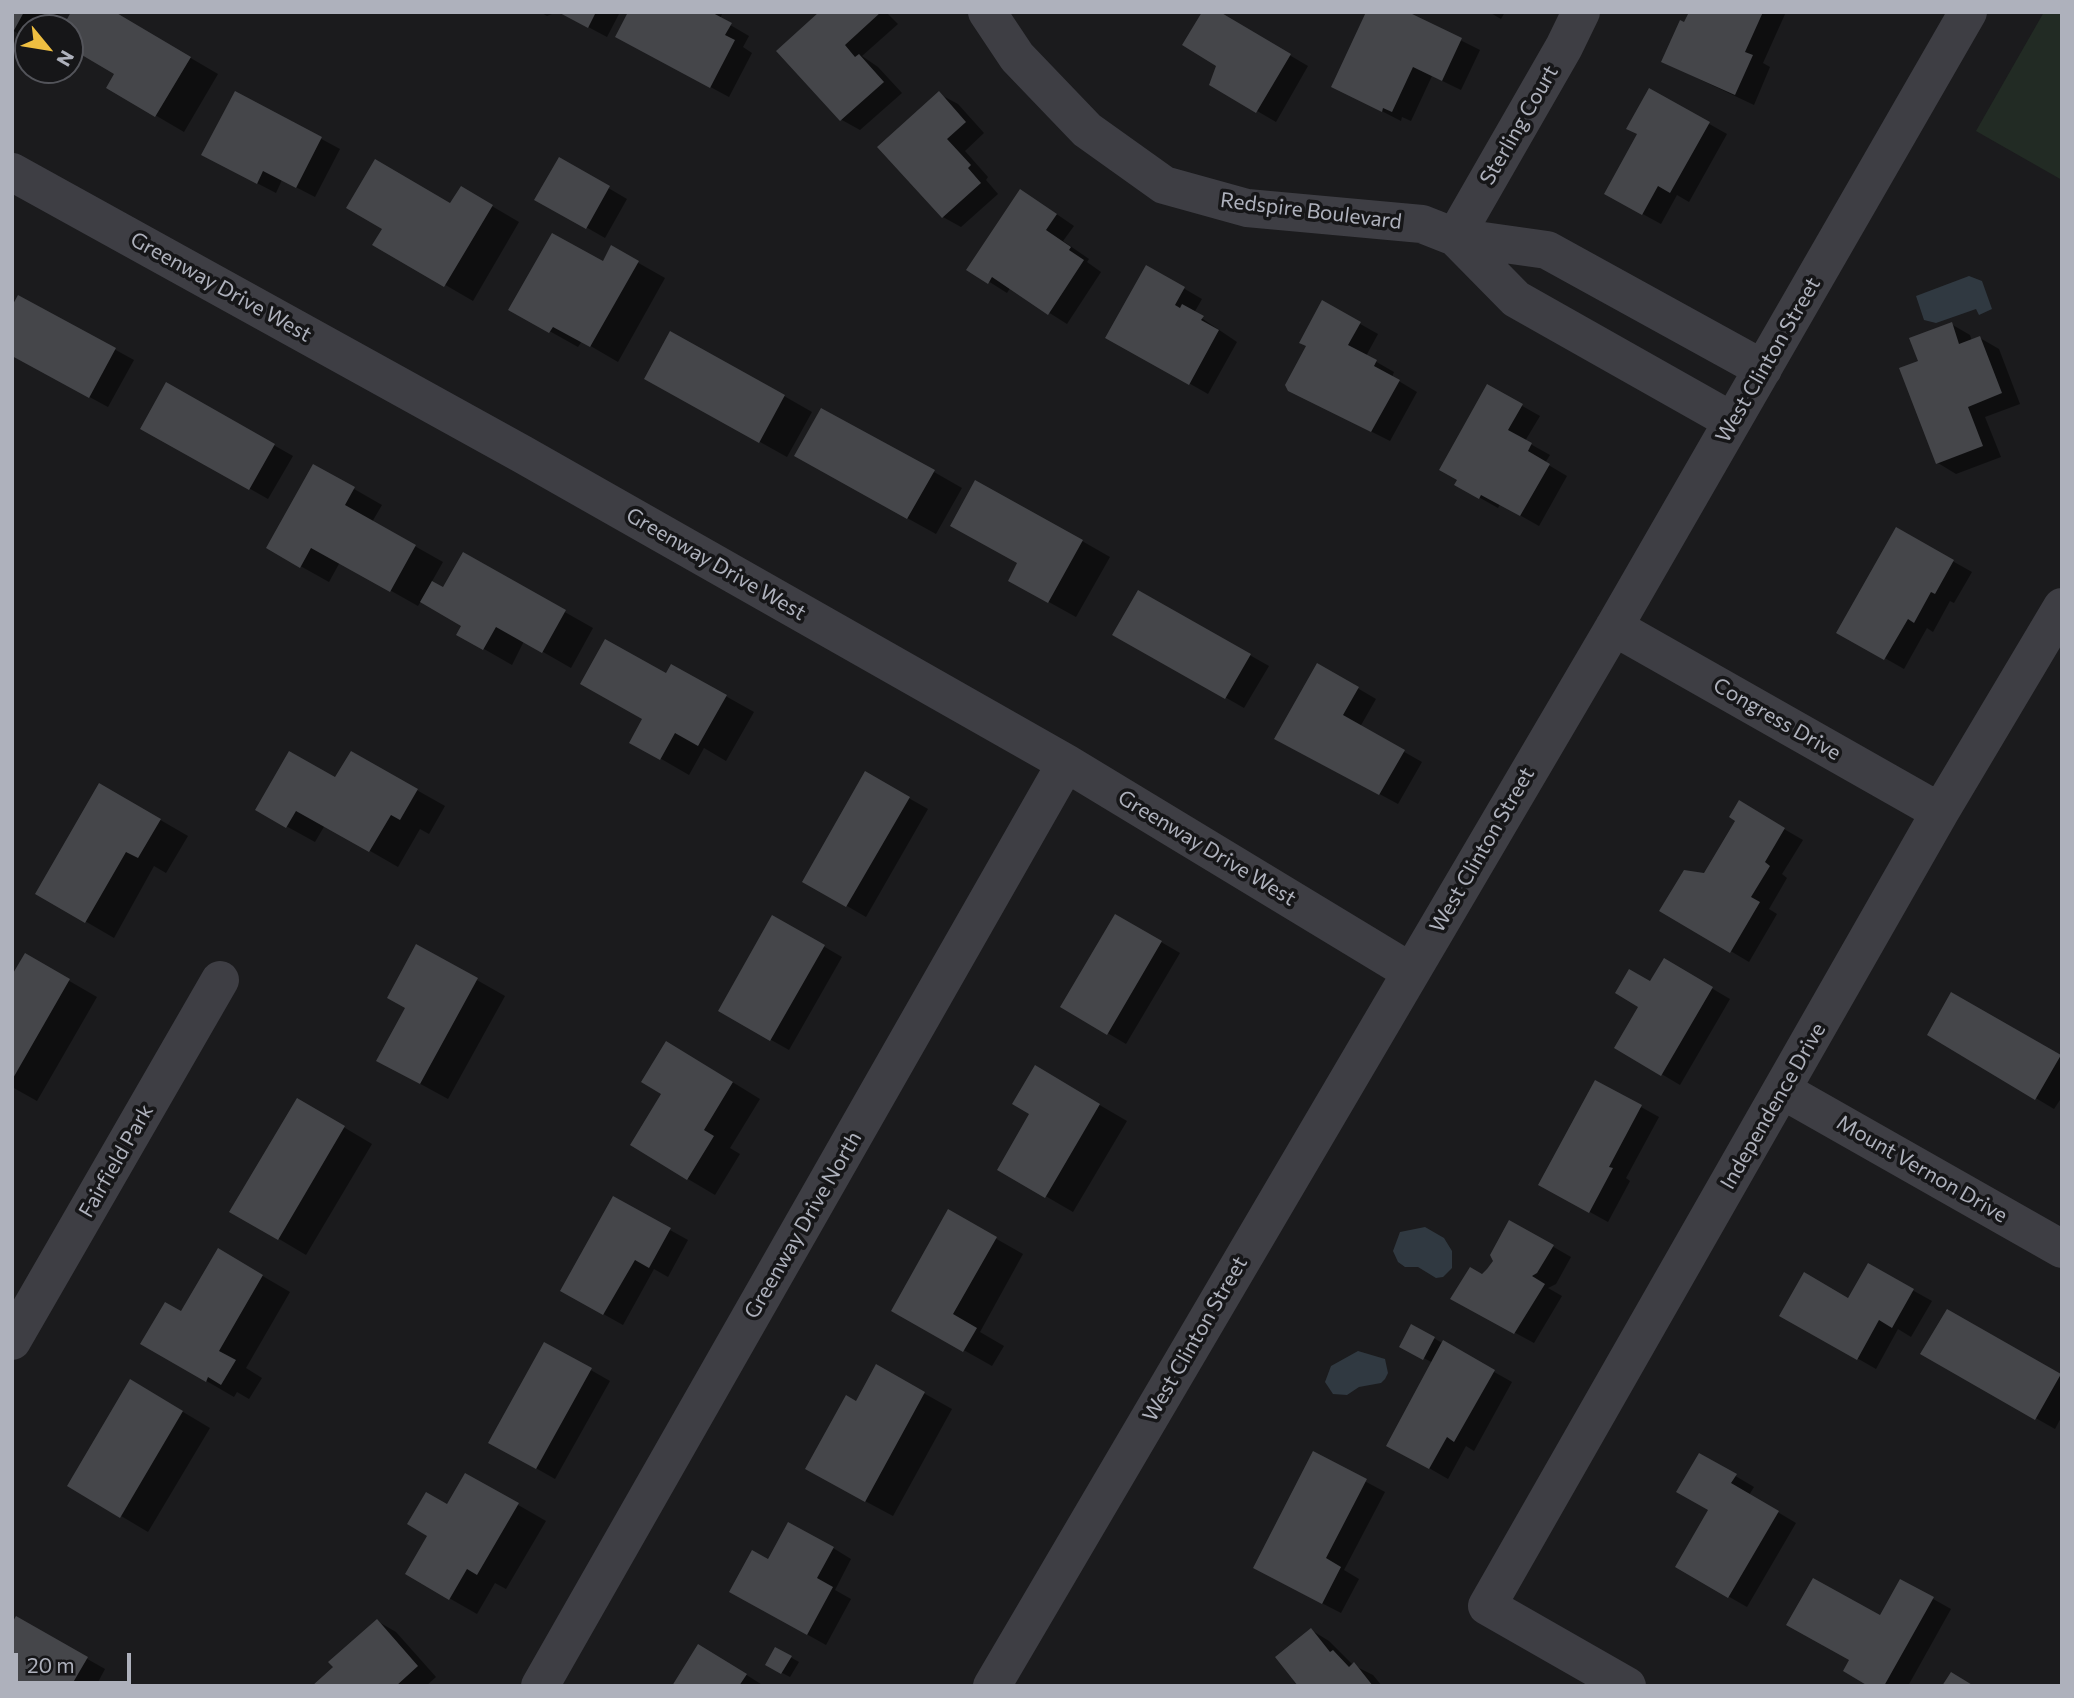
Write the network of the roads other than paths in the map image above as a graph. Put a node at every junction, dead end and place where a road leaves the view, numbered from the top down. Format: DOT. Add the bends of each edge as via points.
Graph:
graph roads {
  1 [pos="987,12"];
  2 [pos="1581,12"];
  3 [pos="1968,12"];
  4 [pos="12,172"];
  5 [pos="1455,237"];
  6 [pos="1763,369"];
  7 [pos="1732,421"];
  8 [pos="2062,607"];
  9 [pos="1614,626"];
  10 [pos="1066,763"];
  11 [pos="1940,812"];
  12 [pos="1411,972"];
  13 [pos="220,980"];
  14 [pos="1782,1090"];
  15 [pos="2062,1249"];
  16 [pos="12,1341"];
  17 [pos="540,1686"];
  18 [pos="992,1686"];
  19 [pos="1627,1686"];
  1 -- 5 [label="street, Redspire Boulevard" via="1017,57 1087,130 1164,185 1247,208 1422,224"];
  2 -- 5 [label="street, Sterling Court"];
  3 -- 6 [label="street, West Clinton Street"];
  4 -- 10 [label="street, Greenway Drive West"];
  5 -- 6 [label="street, Redspire Boulevard" via="1548,250"];
  5 -- 7 [label="street, Redspire Boulevard" via="1516,299"];
  6 -- 7 [label="street, West Clinton Street"];
  7 -- 9 [label="street, West Clinton Street"];
  8 -- 11 [label="street, Independence Drive"];
  9 -- 11 [label="street, Congress Drive"];
  9 -- 12 [label="street, West Clinton Street"];
  10 -- 12 [label="street, Greenway Drive West"];
  10 -- 17 [label="street, Greenway Drive North"];
  11 -- 14 [label="street, Independence Drive"];
  12 -- 18 [label="street, West Clinton Street"];
  13 -- 16 [label="street, Fairfield Park"];
  14 -- 15 [label="street, Mount Vernon Drive"];
  14 -- 19 [label="street, Independence Drive" via="1487,1606"];
}
